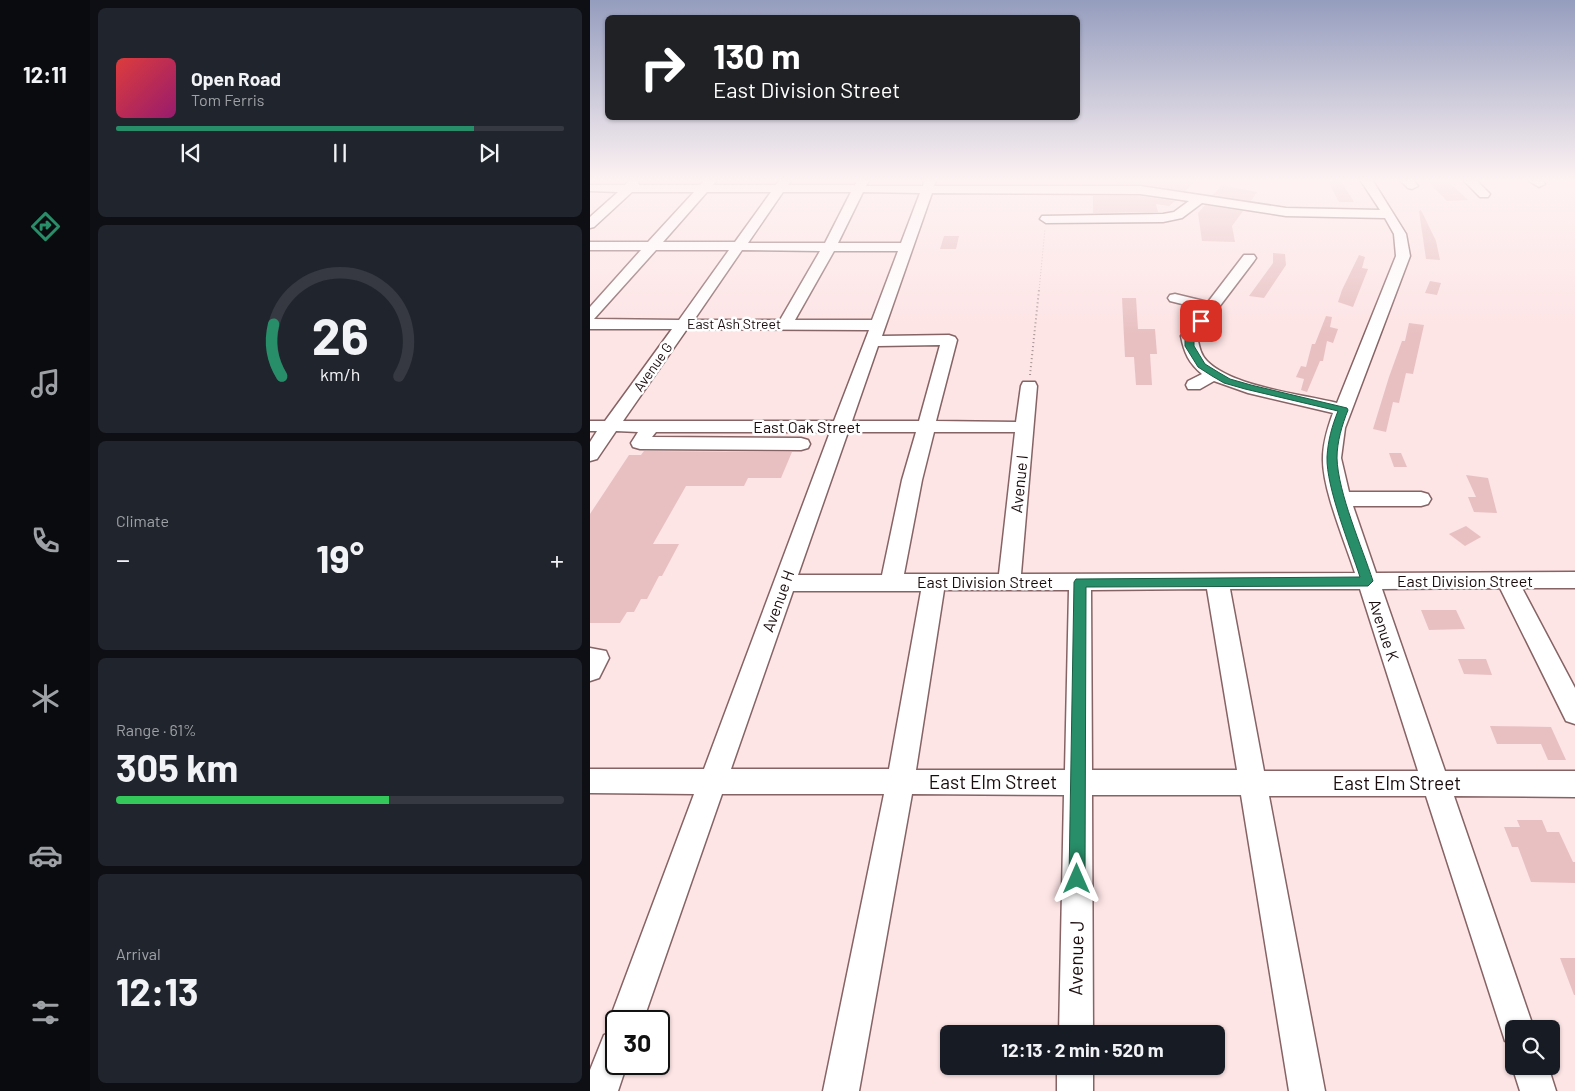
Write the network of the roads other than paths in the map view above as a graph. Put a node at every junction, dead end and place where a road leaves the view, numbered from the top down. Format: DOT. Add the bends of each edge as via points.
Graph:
graph roads {
  1 [pos="665,232"];
  2 [pos="749,232"];
  3 [pos="837,232"];
  4 [pos="912,232"];
  5 [pos="1399,232"];
  6 [pos="590,246"];
  7 [pos="652,246"];
  8 [pos="738,247"];
  9 [pos="829,247"];
  10 [pos="906,247"];
  11 [pos="1249,258"];
  12 [pos="1176,298"];
  13 [pos="1212,307"];
  14 [pos="590,316"];
  15 [pos="590,324"];
  16 [pos="684,324"];
  17 [pos="785,324"];
  18 [pos="875,333"];
  19 [pos="1215,374"];
  20 [pos="1194,385"];
  21 [pos="1029,386"];
  22 [pos="1344,410"];
  23 [pos="590,426"];
  24 [pos="610,426"];
  25 [pos="650,426"];
  26 [pos="841,427"];
  27 [pos="925,427"];
  28 [pos="1024,427"];
  29 [pos="802,444"];
  30 [pos="590,455"];
  31 [pos="1421,499"];
  32 [pos="1341,500"];
  33 [pos="1575,580"];
  34 [pos="1368,581"];
  35 [pos="1507,581"];
  36 [pos="1008,582"];
  37 [pos="1080,582"];
  38 [pos="1217,582"];
  39 [pos="785,583"];
  40 [pos="891,583"];
  41 [pos="934,583"];
  42 [pos="590,658"];
  43 [pos="590,671"];
  44 [pos="1575,713"];
  45 [pos="590,781"];
  46 [pos="713,781"];
  47 [pos="900,782"];
  48 [pos="1078,782"];
  49 [pos="1253,783"];
  50 [pos="1435,783"];
  51 [pos="1575,784"];
  52 [pos="630,1010"];
  53 [pos="1514,1020"];
  54 [pos="1076,1025"];
  55 [pos="606,1075"];
  56 [pos="1075,1075"];
  57 [pos="1533,1075"];
  58 [pos="600,1091"];
  59 [pos="841,1091"];
  60 [pos="1075,1091"];
  61 [pos="1307,1091"];
  62 [pos="1538,1091"];
  1 -- 7 [label="street"];
  2 -- 8 [label="street, Avenue G"];
  3 -- 9 [label="street"];
  4 -- 10 [label="street, Avenue H"];
  5 -- 22 [label="street, Avenue K" via="1404,256"];
  6 -- 7 [label="street"];
  7 -- 8 [label="street"];
  7 -- 14 [label="street"];
  8 -- 9 [label="street"];
  8 -- 16 [label="street, Avenue G"];
  9 -- 10 [label="street"];
  9 -- 17 [label="street"];
  10 -- 18 [label="street, Avenue H"];
  11 -- 13 [label="street"];
  12 -- 13 [label="street"];
  13 -- 19 [label="street" via="1190,336 1190,346 1201,365"];
  15 -- 16 [label="street, East Ash Street"];
  16 -- 17 [label="street, East Ash Street"];
  16 -- 24 [label="street, Avenue G"];
  17 -- 18 [label="street, East Ash Street"];
  18 -- 26 [label="street, Avenue H"];
  18 -- 27 [label="street, East Ash Street" via="948,340"];
  19 -- 20 [label="street"];
  19 -- 22 [label="street" via="1248,388"];
  21 -- 28 [label="street, Avenue I"];
  22 -- 32 [label="street, Avenue K" via="1336,428 1332,458"];
  23 -- 24 [label="street, East Oak Street"];
  24 -- 25 [label="street, East Oak Street"];
  24 -- 30 [label="street, Avenue G"];
  25 -- 26 [label="street, East Oak Street"];
  25 -- 29 [label="street" via="640,443"];
  26 -- 27 [label="street, East Oak Street"];
  26 -- 39 [label="street, Avenue H"];
  27 -- 28 [label="street, East Oak Street"];
  27 -- 40 [label="street"];
  28 -- 36 [label="street, Avenue I"];
  31 -- 32 [label="street"];
  32 -- 34 [label="street, Avenue K"];
  33 -- 35 [label="street, East Division Street"];
  34 -- 35 [label="street, East Division Street"];
  34 -- 38 [label="street, East Division Street"];
  34 -- 50 [label="street, Avenue K"];
  35 -- 44 [label="street"];
  36 -- 37 [label="street, East Division Street"];
  36 -- 41 [label="street, East Division Street"];
  37 -- 38 [label="street, East Division Street"];
  37 -- 48 [label="street, Avenue J"];
  38 -- 49 [label="street"];
  39 -- 40 [label="street, East Division Street"];
  39 -- 46 [label="street, Avenue H"];
  40 -- 41 [label="street, East Division Street"];
  41 -- 47 [label="street"];
  42 -- 43 [label="street" via="597,658"];
  45 -- 46 [label="street, East Elm Street"];
  46 -- 47 [label="street, East Elm Street"];
  46 -- 52 [label="street, Avenue H"];
  47 -- 48 [label="street, East Elm Street"];
  47 -- 59 [label="street"];
  48 -- 49 [label="street, East Elm Street"];
  48 -- 54 [label="street, Avenue J"];
  49 -- 50 [label="street, East Elm Street"];
  49 -- 61 [label="street"];
  50 -- 51 [label="street, East Elm Street"];
  50 -- 53 [label="street, Avenue K"];
  55 -- 58 [label="street"];
  56 -- 60 [label="street"];
  57 -- 62 [label="street"];
}
